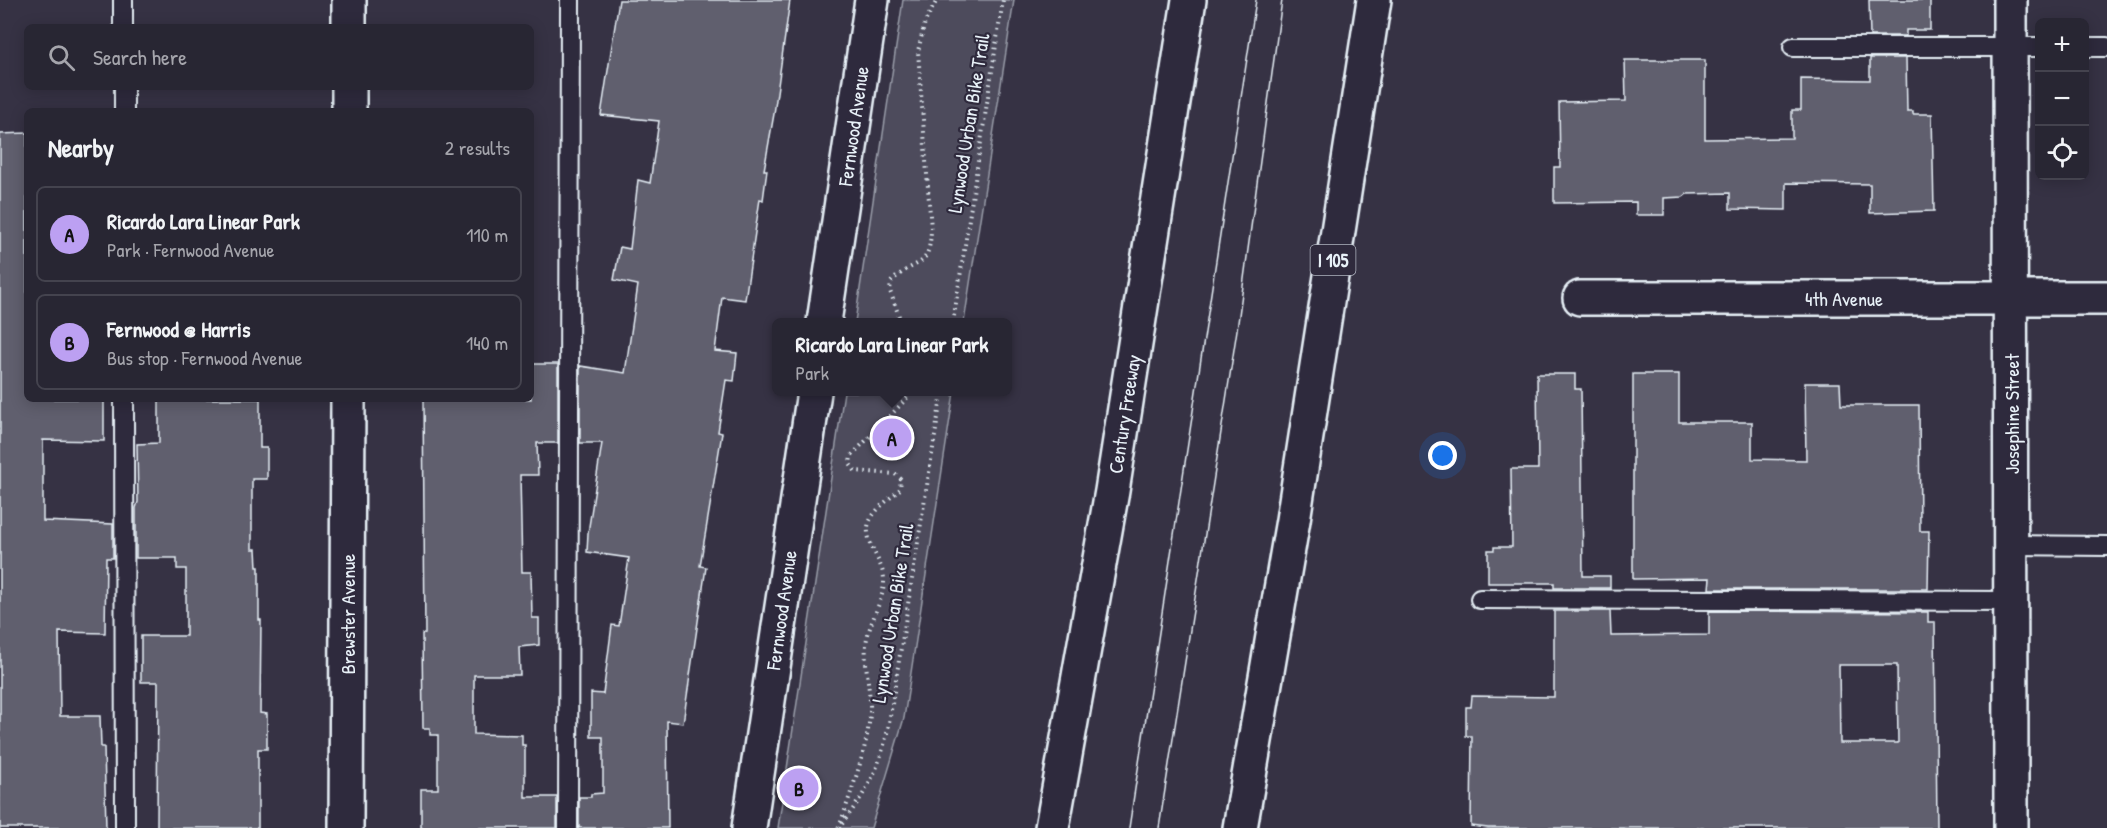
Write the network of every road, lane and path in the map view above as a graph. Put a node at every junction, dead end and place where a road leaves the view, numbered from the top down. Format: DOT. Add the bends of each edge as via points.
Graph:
graph roads {
  1 [pos="123,0"];
  2 [pos="349,0"];
  3 [pos="570,0"];
  4 [pos="872,0"];
  5 [pos="937,0"];
  6 [pos="1003,0"];
  7 [pos="1189,0"];
  8 [pos="1374,0"];
  9 [pos="2010,0"];
  10 [pos="123,24"];
  11 [pos="349,24"];
  12 [pos="1793,46"];
  13 [pos="2025,47"];
  14 [pos="2089,47"];
  15 [pos="2107,47"];
  16 [pos="124,90"];
  17 [pos="349,90"];
  18 [pos="124,108"];
  19 [pos="349,108"];
  20 [pos="1580,298"];
  21 [pos="2011,298"];
  22 [pos="2107,298"];
  23 [pos="825,318"];
  24 [pos="900,318"];
  25 [pos="954,318"];
  26 [pos="813,396"];
  27 [pos="910,396"];
  28 [pos="941,396"];
  29 [pos="124,402"];
  30 [pos="348,402"];
  31 [pos="2011,545"];
  32 [pos="2107,546"];
  33 [pos="1480,599"];
  34 [pos="2011,601"];
  35 [pos="125,828"];
  36 [pos="346,828"];
  37 [pos="568,828"];
  38 [pos="749,828"];
  39 [pos="839,828"];
  40 [pos="1052,828"];
  41 [pos="1240,828"];
  42 [pos="2011,828"];
  1 -- 10 [label="lane"];
  2 -- 11 [label="main road"];
  3 -- 37 [label="lane"];
  4 -- 23 [label="main road, Fernwood Avenue"];
  5 -- 24 [label="path" via="920,37 918,60 930,245 928,255 891,282 890,291"];
  6 -- 25 [label="path, Lynwood Urban Bike Trail"];
  7 -- 40 [label="main road, Century Freeway" via="1113,479"];
  8 -- 41 [label="main road, I 105"];
  9 -- 13 [label="main road, Josephine Street"];
  12 -- 13 [label="lane"];
  13 -- 21 [label="main road, Josephine Street"];
  14 -- 15 [label="lane"];
  16 -- 18 [label="lane"];
  17 -- 19 [label="main road"];
  20 -- 21 [label="main road, 4th Avenue"];
  21 -- 22 [label="main road, 4th Avenue"];
  21 -- 31 [label="main road, Josephine Street"];
  26 -- 38 [label="main road, Fernwood Avenue"];
  27 -- 39 [label="path" via="850,456 855,471 895,474 901,479 900,489 872,516 868,526 884,588 866,645 870,715"];
  28 -- 39 [label="path, Lynwood Urban Bike Trail" via="886,738 866,792"];
  29 -- 35 [label="lane"];
  30 -- 36 [label="main road, Brewster Avenue"];
  31 -- 32 [label="lane"];
  31 -- 34 [label="main road, Josephine Street"];
  33 -- 34 [label="lane"];
  34 -- 42 [label="main road, Josephine Street"];
}
